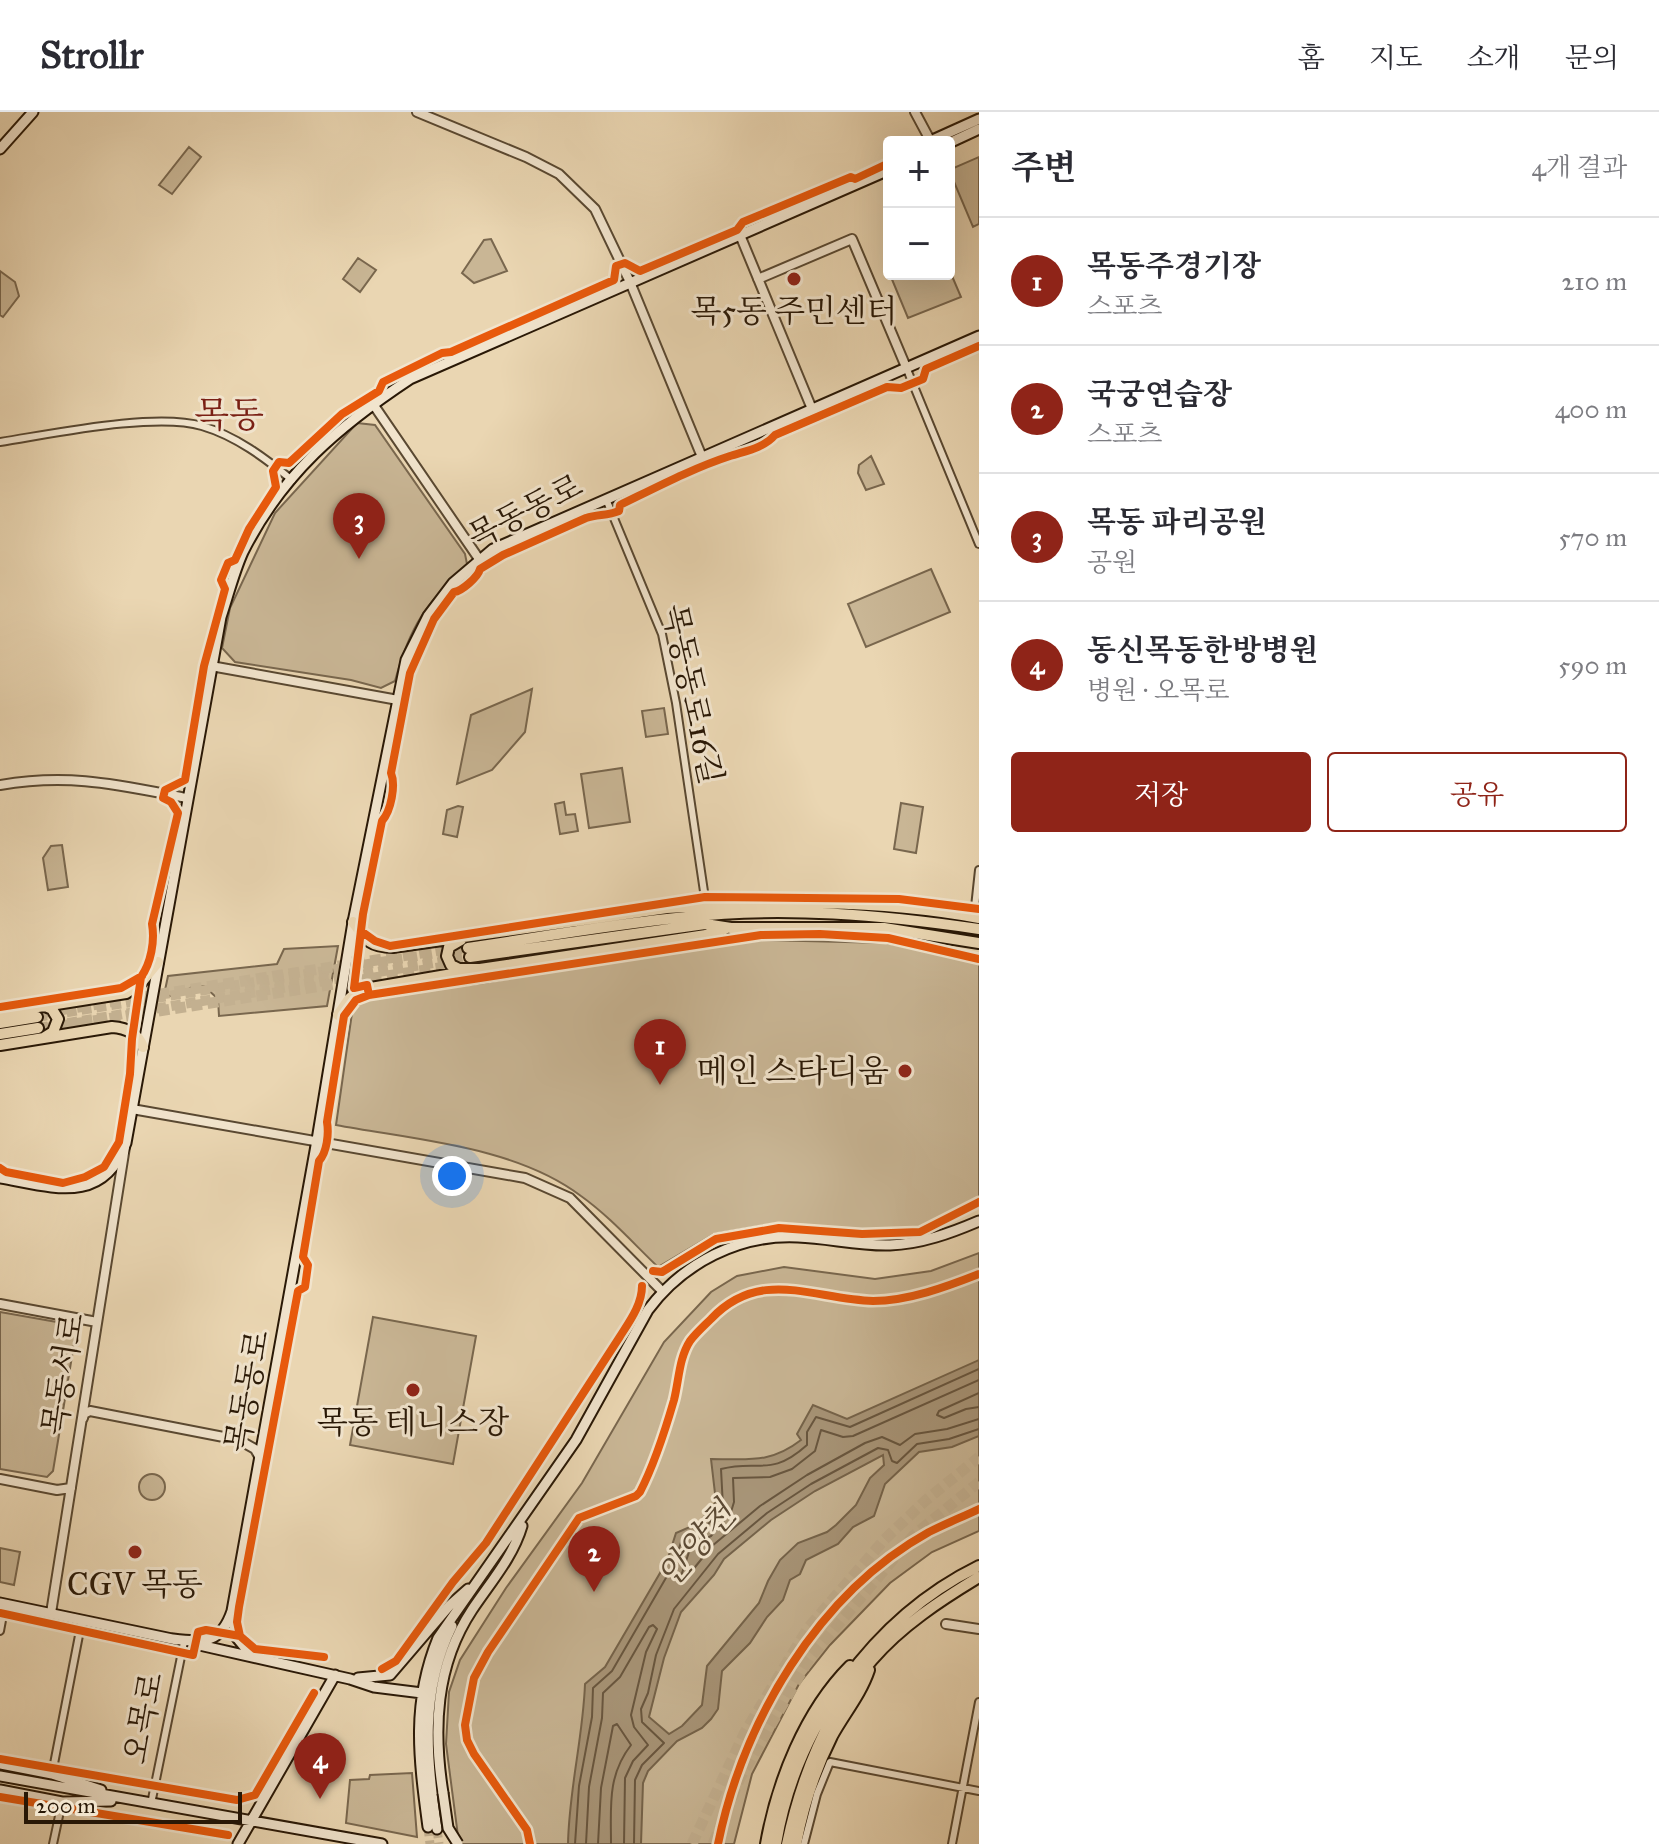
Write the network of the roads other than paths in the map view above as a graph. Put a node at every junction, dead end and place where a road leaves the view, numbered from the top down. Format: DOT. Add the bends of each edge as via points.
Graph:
graph roads {
  1 [pos="33,112"];
  2 [pos="417,112"];
  3 [pos="915,112"];
  4 [pos="979,119"];
  5 [pos="979,129"];
  6 [pos="927,136"];
  7 [pos="940,136"];
  8 [pos="955,140"];
  9 [pos="0,149"];
  10 [pos="883,173"];
  11 [pos="740,235"];
  12 [pos="758,279"];
  13 [pos="630,282"];
  14 [pos="979,336"];
  15 [pos="906,367"];
  16 [pos="373,404"];
  17 [pos="812,409"];
  18 [pos="0,442"];
  19 [pos="702,457"];
  20 [pos="292,480"];
  21 [pos="606,499"];
  22 [pos="979,544"];
  23 [pos="479,559"];
  24 [pos="211,666"];
  25 [pos="398,700"];
  26 [pos="0,785"];
  27 [pos="187,798"];
  28 [pos="979,870"];
  29 [pos="975,891"];
  30 [pos="706,905"];
  31 [pos="959,914"];
  32 [pos="979,916"];
  33 [pos="353,922"];
  34 [pos="731,928"];
  35 [pos="979,929"];
  36 [pos="979,943"];
  37 [pos="470,947"];
  38 [pos="158,962"];
  39 [pos="480,969"];
  40 [pos="45,1006"];
  41 [pos="0,1013"];
  42 [pos="338,1015"];
  43 [pos="0,1023"];
  44 [pos="40,1028"];
  45 [pos="0,1034"];
  46 [pos="0,1045"];
  47 [pos="143,1047"];
  48 [pos="132,1109"];
  49 [pos="317,1140"];
  50 [pos="126,1143"];
  51 [pos="0,1178"];
  52 [pos="979,1221"];
  53 [pos="662,1291"];
  54 [pos="0,1304"];
  55 [pos="97,1322"];
  56 [pos="82,1420"];
  57 [pos="260,1458"];
  58 [pos="0,1479"];
  59 [pos="71,1488"];
  60 [pos="524,1518"];
  61 [pos="979,1566"];
  62 [pos="979,1577"];
  63 [pos="481,1578"];
  64 [pos="3,1603"];
  65 [pos="232,1611"];
  66 [pos="51,1613"];
  67 [pos="82,1620"];
  68 [pos="946,1624"];
  69 [pos="979,1629"];
  70 [pos="0,1631"];
  71 [pos="173,1639"];
  72 [pos="184,1642"];
  73 [pos="254,1657"];
  74 [pos="869,1658"];
  75 [pos="335,1675"];
  76 [pos="350,1679"];
  77 [pos="426,1693"];
  78 [pos="979,1702"];
  79 [pos="0,1764"];
  80 [pos="52,1774"];
  81 [pos="0,1776"];
  82 [pos="963,1788"];
  83 [pos="0,1790"];
  84 [pos="979,1791"];
  85 [pos="135,1801"];
  86 [pos="62,1802"];
  87 [pos="151,1804"];
  88 [pos="252,1822"];
  89 [pos="432,1828"];
  90 [pos="355,1842"];
  91 [pos="53,1844"];
  92 [pos="238,1844"];
  93 [pos="382,1844"];
  94 [pos="458,1844"];
  95 [pos="764,1844"];
  96 [pos="776,1844"];
  97 [pos="787,1844"];
  98 [pos="796,1844"];
  99 [pos="804,1844"];
  100 [pos="952,1844"];
  1 -- 9 [label="main road"];
  2 -- 13 [label="street" via="559,174 595,209"];
  3 -- 6 [label="street"];
  4 -- 7 [label="main road"];
  5 -- 8 [label="main road"];
  10 -- 11 [label="main road, 목동서로"];
  11 -- 12 [label="street"];
  11 -- 13 [label="main road, 목동서로"];
  12 -- 15 [label="street" via="852,239"];
  12 -- 17 [label="street"];
  13 -- 16 [label="main road, 목동서로" via="410,379"];
  13 -- 19 [label="street"];
  14 -- 15 [label="main road, 목동동로"];
  15 -- 17 [label="main road, 목동동로"];
  15 -- 22 [label="street"];
  16 -- 20 [label="main road, 목동서로" via="315,450"];
  16 -- 23 [label="street"];
  17 -- 19 [label="main road, 목동동로"];
  18 -- 20 [label="street" via="151,421 200,425 258,453"];
  19 -- 21 [label="main road, 목동동로"];
  20 -- 24 [label="main road, 목동서로" via="242,554"];
  21 -- 23 [label="main road, 목동동로"];
  21 -- 30 [label="street, 목동동로16길" via="662,634"];
  23 -- 25 [label="main road, 목동동로" via="428,616 408,653"];
  24 -- 25 [label="street"];
  24 -- 27 [label="main road, 목동서로"];
  25 -- 33 [label="main road, 목동동로"];
  26 -- 27 [label="street" via="89,780"];
  27 -- 38 [label="main road, 목동서로"];
  28 -- 29 [label="street"];
  29 -- 31 [label="street" via="970,906"];
  29 -- 32 [label="street"];
  30 -- 31 [label="main road" via="862,905"];
  30 -- 37 [label="main road"];
  31 -- 32 [label="main road"];
  33 -- 37 [label="main road" via="378,947"];
  33 -- 42 [label="main road, 목동동로"];
  34 -- 36 [label="main road" via="884,928"];
  34 -- 37 [label="main road" via="705,924"];
  34 -- 39 [label="main road"];
  35 -- 37 [label="main road" via="865,915 726,914"];
  37 -- 39 [label="main road" via="455,942 448,960 459,969"];
  38 -- 40 [label="main road" via="126,993"];
  38 -- 47 [label="main road, 목동서로"];
  39 -- 42 [label="main road" via="359,990"];
  40 -- 41 [label="main road"];
  40 -- 44 [label="main road" via="58,1019 53,1032"];
  42 -- 49 [label="main road, 목동동로"];
  43 -- 44 [label="main road"];
  44 -- 45 [label="main road"];
  44 -- 46 [label="main road"];
  44 -- 47 [label="main road" via="112,1027 129,1031"];
  47 -- 48 [label="main road, 목동서로"];
  48 -- 49 [label="street"];
  48 -- 50 [label="main road, 목동서로"];
  49 -- 53 [label="street" via="543,1185 570,1198"];
  49 -- 57 [label="main road, 목동동로"];
  50 -- 51 [label="main road, 목동서로" via="115,1166 89,1185 60,1188"];
  50 -- 55 [label="street, 목동서로"];
  52 -- 53 [label="main road" via="919,1242 893,1245 798,1237 742,1243 696,1265"];
  53 -- 60 [label="main road"];
  54 -- 55 [label="street"];
  55 -- 56 [label="street, 목동서로"];
  56 -- 57 [label="street" via="90,1411 239,1440"];
  56 -- 59 [label="street, 목동서로"];
  57 -- 65 [label="main road, 목동동로"];
  58 -- 59 [label="street"];
  59 -- 66 [label="street, 목동서로"];
  60 -- 63 [label="main road"];
  60 -- 94 [label="main road, bridge" via="510,1553 469,1614 448,1659 437,1721 438,1760 448,1828"];
  61 -- 74 [label="main road" via="927,1597"];
  62 -- 74 [label="main road"];
  63 -- 76 [label="main road" via="450,1605 390,1675"];
  63 -- 77 [label="main road" via="438,1638"];
  64 -- 66 [label="main road"];
  64 -- 70 [label="street"];
  65 -- 71 [label="main road" via="215,1637 196,1642"];
  65 -- 73 [label="main road, 목동동로" via="237,1638"];
  66 -- 67 [label="main road"];
  67 -- 71 [label="main road"];
  67 -- 80 [label="street"];
  68 -- 69 [label="street"];
  71 -- 72 [label="main road"];
  72 -- 73 [label="main road"];
  72 -- 87 [label="street, 오목로"];
  73 -- 75 [label="main road"];
  74 -- 95 [label="main road" via="858,1659 840,1676 815,1712 780,1790"];
  74 -- 96 [label="main road" via="833,1697 807,1745"];
  74 -- 97 [label="main road" via="817,1747"];
  74 -- 98 [label="main road" via="864,1683 812,1782"];
  75 -- 76 [label="main road"];
  75 -- 88 [label="main road"];
  76 -- 77 [label="main road"];
  77 -- 89 [label="main road" via="418,1738"];
  78 -- 82 [label="street"];
  79 -- 80 [label="main road, 오목로"];
  80 -- 85 [label="main road, 오목로"];
  81 -- 85 [label="main road, 오목로"];
  82 -- 84 [label="street"];
  82 -- 99 [label="street" via="830,1762"];
  82 -- 100 [label="street"];
  83 -- 86 [label="main road, 오목로"];
  85 -- 86 [label="main road, 오목로"];
  85 -- 87 [label="main road, 오목로"];
  86 -- 91 [label="street"];
  87 -- 88 [label="main road, 오목로"];
  88 -- 90 [label="main road, 오목로"];
  88 -- 92 [label="main road"];
  90 -- 93 [label="main road, 오목로"];
}
